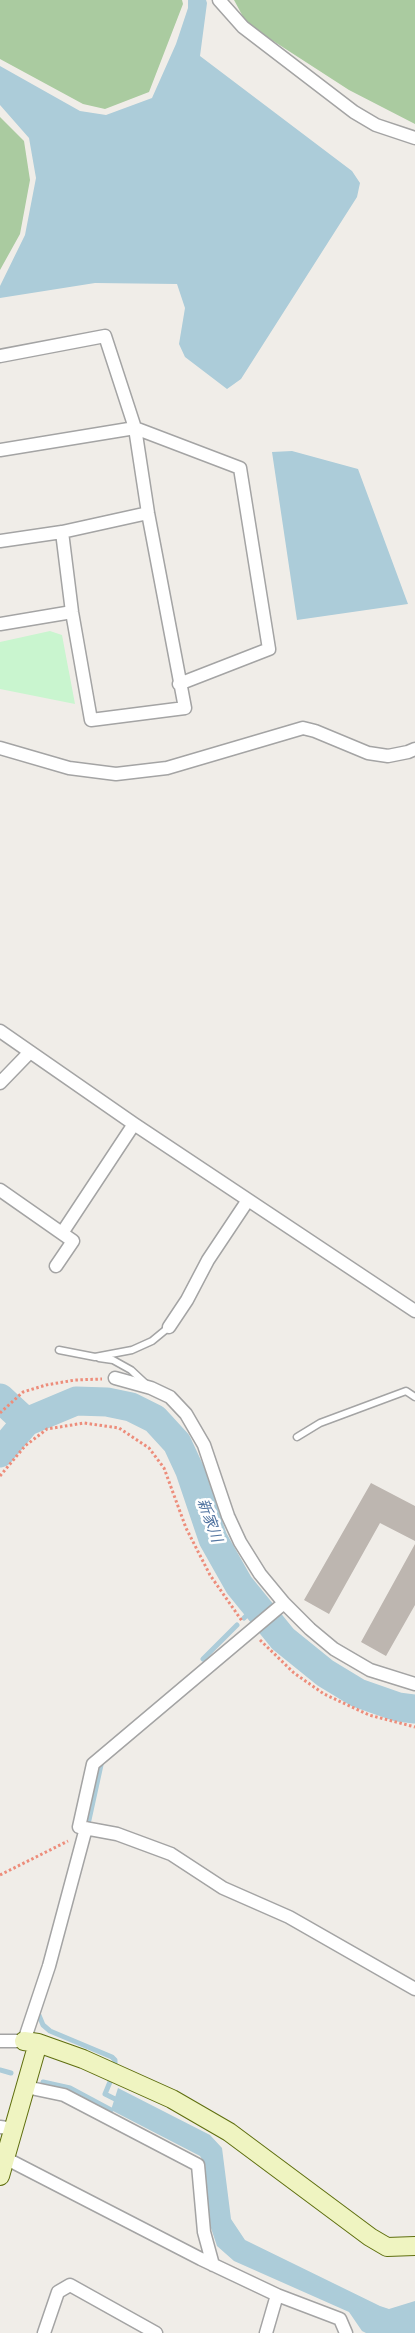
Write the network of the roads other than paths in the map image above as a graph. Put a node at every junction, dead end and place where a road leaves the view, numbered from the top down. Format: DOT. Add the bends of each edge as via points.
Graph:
graph roads {
  1 [pos="219,0"];
  2 [pos="415,138"];
  3 [pos="0,356"];
  4 [pos="135,428"];
  5 [pos="0,450"];
  6 [pos="148,513"];
  7 [pos="62,532"];
  8 [pos="0,541"];
  9 [pos="72,612"];
  10 [pos="0,624"];
  11 [pos="179,684"];
  12 [pos="0,748"];
  13 [pos="415,749"];
  14 [pos="0,1031"];
  15 [pos="30,1052"];
  16 [pos="0,1083"];
  17 [pos="134,1124"];
  18 [pos="0,1190"];
  19 [pos="248,1200"];
  20 [pos="62,1233"];
  21 [pos="56,1266"];
  22 [pos="415,1311"];
  23 [pos="169,1326"];
  24 [pos="59,1350"];
  25 [pos="95,1357"];
  26 [pos="116,1378"];
  27 [pos="151,1388"];
  28 [pos="415,1397"];
  29 [pos="297,1437"];
  30 [pos="284,1602"];
  31 [pos="415,1684"];
  32 [pos="82,1828"];
  33 [pos="415,1989"];
  34 [pos="0,2041"];
  35 [pos="31,2042"];
  36 [pos="26,2087"];
  37 [pos="7,2128"];
  38 [pos="5,2158"];
  39 [pos="0,2176"];
  40 [pos="415,2246"];
  41 [pos="213,2265"];
  42 [pos="277,2295"];
  43 [pos="44,2333"];
  44 [pos="156,2333"];
  45 [pos="266,2333"];
  46 [pos="346,2333"];
  1 -- 2 [label="street" via="243,27 354,112 376,125"];
  3 -- 4 [label="street" via="105,336"];
  4 -- 5 [label="street"];
  4 -- 6 [label="street"];
  4 -- 11 [label="street" via="240,468 269,649"];
  6 -- 7 [label="street"];
  6 -- 11 [label="street"];
  7 -- 8 [label="street"];
  7 -- 9 [label="street"];
  9 -- 10 [label="street"];
  9 -- 11 [label="street" via="91,720 185,708"];
  12 -- 13 [label="street" via="68,768 116,774 167,768 303,728 368,753 388,756"];
  14 -- 15 [label="street"];
  15 -- 16 [label="street"];
  15 -- 17 [label="street"];
  17 -- 19 [label="street"];
  17 -- 20 [label="street"];
  18 -- 20 [label="street"];
  19 -- 22 [label="street"];
  19 -- 23 [label="street"];
  20 -- 21 [label="street" via="73,1241"];
  23 -- 25 [label="lane" via="152,1341 132,1350"];
  24 -- 25 [label="lane"];
  25 -- 27 [label="lane" via="113,1360 131,1370"];
  26 -- 27 [label="street"];
  27 -- 30 [label="street" via="170,1397 186,1414 204,1445 240,1542 260,1574"];
  28 -- 29 [label="lane" via="406,1391 320,1424"];
  30 -- 31 [label="street" via="334,1649 370,1670"];
  30 -- 32 [label="street" via="93,1764"];
  32 -- 33 [label="street" via="117,1834 171,1854 222,1888 289,1917"];
  32 -- 35 [label="street"];
  34 -- 35 [label="street"];
  35 -- 36 [label="street"];
  35 -- 40 [label="street" via="115,2072 172,2099 229,2132 370,2237 387,2247"];
  36 -- 37 [label="street"];
  36 -- 41 [label="street" via="64,2095 198,2165 204,2232"];
  37 -- 38 [label="street"];
  38 -- 39 [label="street"];
  38 -- 41 [label="street"];
  41 -- 42 [label="street"];
  42 -- 45 [label="street"];
  42 -- 46 [label="street" via="340,2319"];
  43 -- 44 [label="street" via="58,2292 70,2286"];
}
